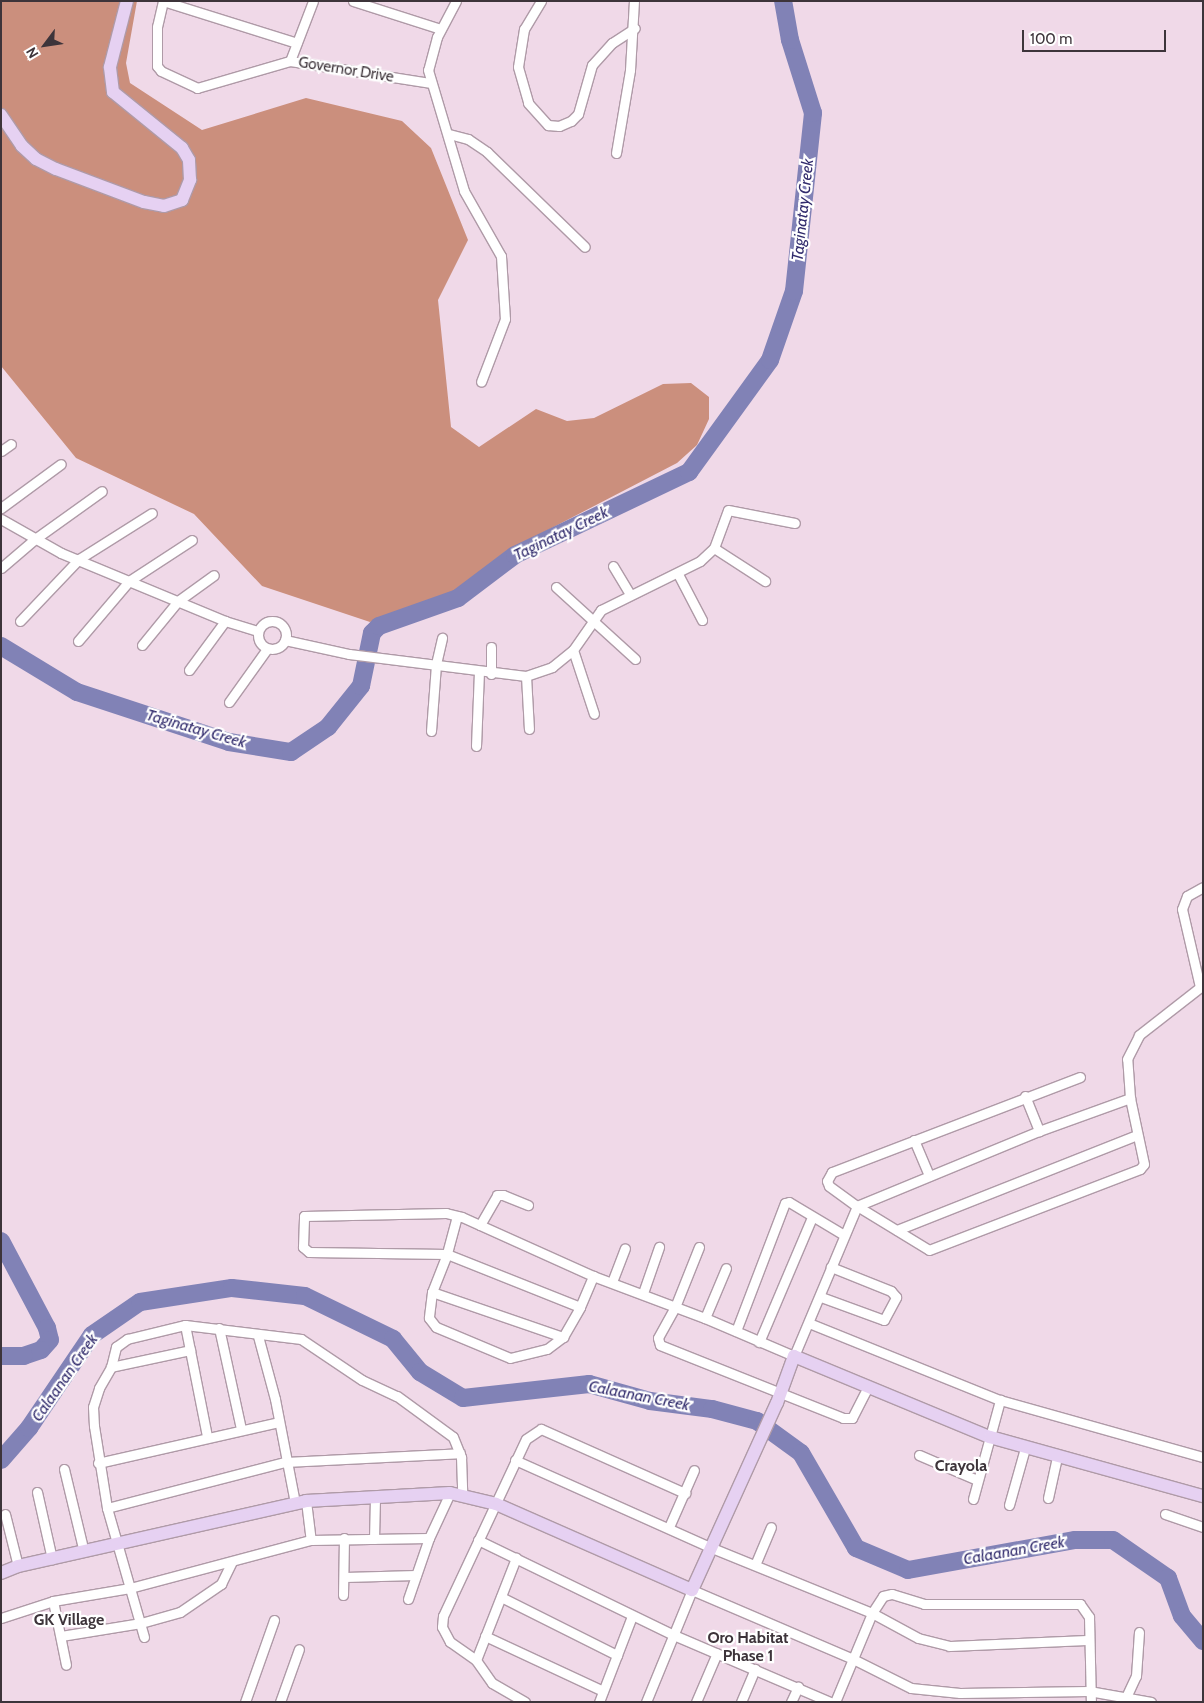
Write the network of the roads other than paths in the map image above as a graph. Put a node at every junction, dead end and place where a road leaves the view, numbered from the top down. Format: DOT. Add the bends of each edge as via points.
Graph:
graph roads {
  1 [pos="127,1"];
  2 [pos="163,1"];
  3 [pos="313,1"];
  4 [pos="353,1"];
  5 [pos="456,1"];
  6 [pos="541,1"];
  7 [pos="634,1"];
  8 [pos="635,28"];
  9 [pos="441,29"];
  10 [pos="297,43"];
  11 [pos="290,61"];
  12 [pos="431,83"];
  13 [pos="1,115"];
  14 [pos="449,134"];
  15 [pos="616,153"];
  16 [pos="585,246"];
  17 [pos="481,382"];
  18 [pos="11,444"];
  19 [pos="1,452"];
  20 [pos="61,464"];
  21 [pos="102,491"];
  22 [pos="1,508"];
  23 [pos="152,512"];
  24 [pos="1,519"];
  25 [pos="794,523"];
  26 [pos="34,538"];
  27 [pos="192,540"];
  28 [pos="714,548"];
  29 [pos="78,559"];
  30 [pos="613,566"];
  31 [pos="1,568"];
  32 [pos="678,574"];
  33 [pos="214,576"];
  34 [pos="129,581"];
  35 [pos="765,581"];
  36 [pos="556,587"];
  37 [pos="630,594"];
  38 [pos="178,601"];
  39 [pos="593,618"];
  40 [pos="702,620"];
  41 [pos="20,621"];
  42 [pos="225,621"];
  43 [pos="258,631"];
  44 [pos="442,638"];
  45 [pos="285,640"];
  46 [pos="78,641"];
  47 [pos="142,645"];
  48 [pos="491,647"];
  49 [pos="267,649"];
  50 [pos="573,650"];
  51 [pos="635,659"];
  52 [pos="436,664"];
  53 [pos="189,670"];
  54 [pos="479,672"];
  55 [pos="492,674"];
  56 [pos="526,676"];
  57 [pos="230,702"];
  58 [pos="594,714"];
  59 [pos="529,729"];
  60 [pos="431,731"];
  61 [pos="476,746"];
  62 [pos="1203,887"];
  63 [pos="1201,986"];
  64 [pos="1080,1077"];
  65 [pos="1025,1096"];
  66 [pos="1130,1098"];
  67 [pos="1039,1131"];
  68 [pos="1136,1135"];
  69 [pos="914,1140"];
  70 [pos="929,1176"];
  71 [pos="528,1204"];
  72 [pos="857,1206"];
  73 [pos="456,1216"];
  74 [pos="812,1217"];
  75 [pos="480,1225"];
  76 [pos="897,1230"];
  77 [pos="844,1235"];
  78 [pos="659,1247"];
  79 [pos="699,1247"];
  80 [pos="625,1248"];
  81 [pos="448,1254"];
  82 [pos="832,1267"];
  83 [pos="726,1268"];
  84 [pos="593,1276"];
  85 [pos="612,1282"];
  86 [pos="432,1292"];
  87 [pos="643,1293"];
  88 [pos="821,1297"];
  89 [pos="580,1307"];
  90 [pos="675,1307"];
  91 [pos="705,1318"];
  92 [pos="809,1323"];
  93 [pos="185,1325"];
  94 [pos="220,1328"];
  95 [pos="736,1331"];
  96 [pos="258,1336"];
  97 [pos="562,1337"];
  98 [pos="759,1342"];
  99 [pos="190,1350"];
  100 [pos="794,1356"];
  101 [pos="111,1367"];
  102 [pos="868,1386"];
  103 [pos="778,1398"];
  104 [pos="1000,1400"];
  105 [pos="278,1422"];
  106 [pos="241,1429"];
  107 [pos="207,1436"];
  108 [pos="990,1437"];
  109 [pos="1025,1448"];
  110 [pos="460,1453"];
  111 [pos="919,1455"];
  112 [pos="1057,1457"];
  113 [pos="1203,1457"];
  114 [pos="515,1460"];
  115 [pos="285,1462"];
  116 [pos="98,1463"];
  117 [pos="64,1469"];
  118 [pos="694,1470"];
  119 [pos="977,1480"];
  120 [pos="37,1492"];
  121 [pos="456,1493"];
  122 [pos="685,1493"];
  123 [pos="1203,1496"];
  124 [pos="1048,1498"];
  125 [pos="376,1499"];
  126 [pos="973,1499"];
  127 [pos="301,1502"];
  128 [pos="496,1504"];
  129 [pos="1008,1505"];
  130 [pos="107,1508"];
  131 [pos="5,1514"];
  132 [pos="1165,1514"];
  133 [pos="1203,1526"];
  134 [pos="669,1527"];
  135 [pos="771,1528"];
  136 [pos="344,1538"];
  137 [pos="429,1538"];
  138 [pos="374,1539"];
  139 [pos="311,1540"];
  140 [pos="478,1540"];
  141 [pos="117,1545"];
  142 [pos="712,1548"];
  143 [pos="84,1552"];
  144 [pos="516,1558"];
  145 [pos="52,1559"];
  146 [pos="232,1561"];
  147 [pos="755,1565"];
  148 [pos="18,1566"];
  149 [pos="1,1573"];
  150 [pos="416,1575"];
  151 [pos="344,1577"];
  152 [pos="130,1588"];
  153 [pos="692,1590"];
  154 [pos="343,1595"];
  155 [pos="501,1596"];
  156 [pos="408,1599"];
  157 [pos="53,1602"];
  158 [pos="872,1613"];
  159 [pos="632,1616"];
  160 [pos="1,1618"];
  161 [pos="274,1620"];
  162 [pos="141,1623"];
  163 [pos="1139,1632"];
  164 [pos="60,1636"];
  165 [pos="485,1636"];
  166 [pos="676,1636"];
  167 [pos="144,1637"];
  168 [pos="1088,1640"];
  169 [pos="298,1649"];
  170 [pos="717,1653"];
  171 [pos="617,1655"];
  172 [pos="853,1659"];
  173 [pos="476,1660"];
  174 [pos="66,1665"];
  175 [pos="754,1669"];
  176 [pos="798,1687"];
  177 [pos="603,1691"];
  178 [pos="1089,1691"];
  179 [pos="1127,1695"];
  180 [pos="245,1702"];
  181 [pos="280,1702"];
  182 [pos="525,1702"];
  183 [pos="600,1702"];
  184 [pos="646,1702"];
  185 [pos="696,1702"];
  186 [pos="741,1702"];
  187 [pos="791,1702"];
  188 [pos="830,1702"];
  189 [pos="834,1702"];
  190 [pos="1091,1702"];
  191 [pos="1151,1702"];
  1 -- 13 [label="street" via="110,67 113,92 182,148 189,160 190,180 182,200 164,206 144,202 56,169 36,159 22,146"];
  2 -- 10 [label="street"];
  2 -- 11 [label="street, Governor Drive" via="157,26 157,66 191,86 206,86"];
  3 -- 10 [label="street"];
  4 -- 9 [label="street"];
  5 -- 9 [label="street"];
  6 -- 8 [label="street" via="524,29 518,67 528,103 548,125 559,126 578,114 592,65 612,43"];
  7 -- 8 [label="street"];
  8 -- 15 [label="street"];
  9 -- 12 [label="street" via="428,70"];
  10 -- 11 [label="street"];
  11 -- 12 [label="street, Governor Drive"];
  12 -- 14 [label="street"];
  14 -- 16 [label="street" via="468,139 487,152"];
  14 -- 17 [label="street" via="464,190 500,256 505,319"];
  18 -- 19 [label="street"];
  20 -- 22 [label="street"];
  21 -- 26 [label="street"];
  23 -- 29 [label="street"];
  24 -- 26 [label="street"];
  25 -- 28 [label="street" via="728,510"];
  26 -- 29 [label="street"];
  26 -- 31 [label="street"];
  27 -- 34 [label="street"];
  28 -- 32 [label="street"];
  28 -- 35 [label="street"];
  29 -- 34 [label="street"];
  29 -- 41 [label="street"];
  30 -- 37 [label="street"];
  32 -- 37 [label="street"];
  32 -- 40 [label="street"];
  33 -- 38 [label="street"];
  34 -- 38 [label="street"];
  34 -- 46 [label="street"];
  36 -- 39 [label="street"];
  37 -- 39 [label="street"];
  38 -- 42 [label="street"];
  38 -- 47 [label="street"];
  39 -- 50 [label="street"];
  39 -- 51 [label="street"];
  42 -- 43 [label="street"];
  42 -- 53 [label="street"];
  43 -- 45 [label="street" via="267,622 276,622 286,631"];
  43 -- 49 [label="street" via="258,640"];
  44 -- 52 [label="street"];
  45 -- 49 [label="street" via="280,647"];
  45 -- 52 [label="street" via="349,654"];
  48 -- 55 [label="street"];
  49 -- 57 [label="street"];
  50 -- 56 [label="street" via="552,667"];
  50 -- 58 [label="street"];
  52 -- 54 [label="street"];
  52 -- 60 [label="street"];
  54 -- 55 [label="street"];
  54 -- 61 [label="street"];
  55 -- 56 [label="street"];
  56 -- 59 [label="street"];
  62 -- 63 [label="street" via="1187,896 1182,910"];
  63 -- 66 [label="street" via="1134,1042 1125,1067"];
  64 -- 65 [label="street"];
  65 -- 67 [label="street"];
  65 -- 69 [label="street"];
  66 -- 67 [label="street"];
  66 -- 68 [label="street"];
  67 -- 70 [label="street"];
  68 -- 76 [label="street"];
  68 -- 76 [label="street" via="1144,1164 1140,1169 932,1250"];
  69 -- 70 [label="street"];
  69 -- 72 [label="street" via="828,1175 829,1186"];
  70 -- 72 [label="street"];
  71 -- 75 [label="street" via="503,1194 497,1196"];
  72 -- 76 [label="street"];
  72 -- 77 [label="street"];
  73 -- 75 [label="street"];
  73 -- 81 [label="street"];
  73 -- 81 [label="street" via="446,1213 306,1214 303,1218 303,1247 309,1252"];
  74 -- 77 [label="street"];
  74 -- 95 [label="street" via="789,1202 783,1205"];
  74 -- 98 [label="street"];
  75 -- 84 [label="street"];
  77 -- 82 [label="street"];
  78 -- 87 [label="street"];
  79 -- 90 [label="street"];
  80 -- 85 [label="street"];
  81 -- 86 [label="street"];
  81 -- 89 [label="street"];
  82 -- 88 [label="street"];
  82 -- 88 [label="street" via="896,1297 884,1320"];
  83 -- 91 [label="street"];
  84 -- 85 [label="street"];
  84 -- 89 [label="street"];
  85 -- 87 [label="street"];
  86 -- 97 [label="street"];
  86 -- 97 [label="street" via="429,1318 436,1327 510,1358 547,1349"];
  87 -- 90 [label="street"];
  88 -- 92 [label="street"];
  89 -- 97 [label="street"];
  90 -- 91 [label="street"];
  90 -- 103 [label="street" via="658,1338 660,1345"];
  91 -- 95 [label="street"];
  92 -- 100 [label="street"];
  92 -- 104 [label="street"];
  93 -- 94 [label="street"];
  93 -- 99 [label="street"];
  93 -- 101 [label="street" via="119,1343"];
  94 -- 96 [label="street"];
  94 -- 106 [label="street"];
  95 -- 98 [label="street"];
  96 -- 105 [label="street"];
  96 -- 110 [label="street" via="272,1334 301,1339 323,1351 362,1380 397,1396 426,1415 453,1437"];
  98 -- 100 [label="street"];
  99 -- 101 [label="street"];
  99 -- 107 [label="street"];
  100 -- 102 [label="street"];
  100 -- 103 [label="street"];
  101 -- 116 [label="street" via="93,1407"];
  102 -- 103 [label="street" via="855,1413 848,1419"];
  102 -- 108 [label="street"];
  103 -- 142 [label="street"];
  104 -- 108 [label="street"];
  104 -- 113 [label="street"];
  105 -- 106 [label="street"];
  105 -- 115 [label="street"];
  106 -- 107 [label="street"];
  107 -- 116 [label="street"];
  108 -- 109 [label="street"];
  108 -- 119 [label="street"];
  109 -- 112 [label="street"];
  109 -- 129 [label="street"];
  110 -- 115 [label="street"];
  110 -- 121 [label="street"];
  111 -- 119 [label="street"];
  112 -- 123 [label="street"];
  112 -- 124 [label="street"];
  114 -- 122 [label="street" via="526,1439 541,1429"];
  114 -- 128 [label="street"];
  114 -- 134 [label="street"];
  115 -- 127 [label="street"];
  115 -- 130 [label="street"];
  116 -- 130 [label="street"];
  117 -- 143 [label="street"];
  118 -- 122 [label="street"];
  119 -- 126 [label="street"];
  120 -- 145 [label="street"];
  121 -- 125 [label="street"];
  121 -- 128 [label="street"];
  121 -- 137 [label="street"];
  122 -- 134 [label="street"];
  125 -- 127 [label="street"];
  125 -- 138 [label="street"];
  127 -- 139 [label="street"];
  127 -- 141 [label="street"];
  128 -- 140 [label="street"];
  128 -- 153 [label="street"];
  130 -- 141 [label="street"];
  131 -- 148 [label="street"];
  132 -- 133 [label="street"];
  134 -- 142 [label="street"];
  135 -- 147 [label="street"];
  136 -- 138 [label="street"];
  136 -- 139 [label="street"];
  136 -- 151 [label="street"];
  137 -- 138 [label="street"];
  137 -- 150 [label="street"];
  139 -- 146 [label="street"];
  140 -- 144 [label="street"];
  140 -- 173 [label="street" via="443,1616 442,1627 450,1642"];
  141 -- 143 [label="street"];
  141 -- 152 [label="street"];
  142 -- 147 [label="street"];
  142 -- 153 [label="street"];
  143 -- 145 [label="street"];
  144 -- 155 [label="street"];
  144 -- 159 [label="street"];
  145 -- 148 [label="street"];
  146 -- 152 [label="street"];
  146 -- 162 [label="street" via="221,1584 192,1607"];
  147 -- 158 [label="street"];
  148 -- 149 [label="street"];
  150 -- 151 [label="street"];
  150 -- 156 [label="street"];
  151 -- 154 [label="street"];
  152 -- 157 [label="street"];
  152 -- 162 [label="street"];
  153 -- 166 [label="street"];
  153 -- 172 [label="street"];
  155 -- 165 [label="street"];
  155 -- 171 [label="street"];
  157 -- 160 [label="street"];
  157 -- 164 [label="street"];
  158 -- 168 [label="street" via="918,1638 948,1646"];
  158 -- 168 [label="street" via="883,1596 892,1594 924,1604 1080,1604 1089,1617"];
  158 -- 172 [label="street"];
  159 -- 166 [label="street"];
  159 -- 171 [label="street"];
  161 -- 180 [label="street"];
  162 -- 164 [label="street"];
  162 -- 167 [label="street"];
  163 -- 179 [label="street" via="1136,1676"];
  164 -- 174 [label="street"];
  165 -- 173 [label="street"];
  165 -- 177 [label="street"];
  166 -- 170 [label="street"];
  166 -- 184 [label="street"];
  168 -- 178 [label="street"];
  169 -- 181 [label="street"];
  170 -- 175 [label="street"];
  170 -- 185 [label="street"];
  171 -- 177 [label="street"];
  172 -- 178 [label="street" via="911,1688 936,1692"];
  172 -- 189 [label="street"];
  173 -- 182 [label="street" via="492,1683"];
  175 -- 176 [label="street"];
  175 -- 186 [label="street"];
  176 -- 187 [label="street"];
  176 -- 188 [label="street"];
  177 -- 183 [label="street"];
  178 -- 179 [label="street"];
  178 -- 190 [label="street"];
  179 -- 191 [label="street"];
}
